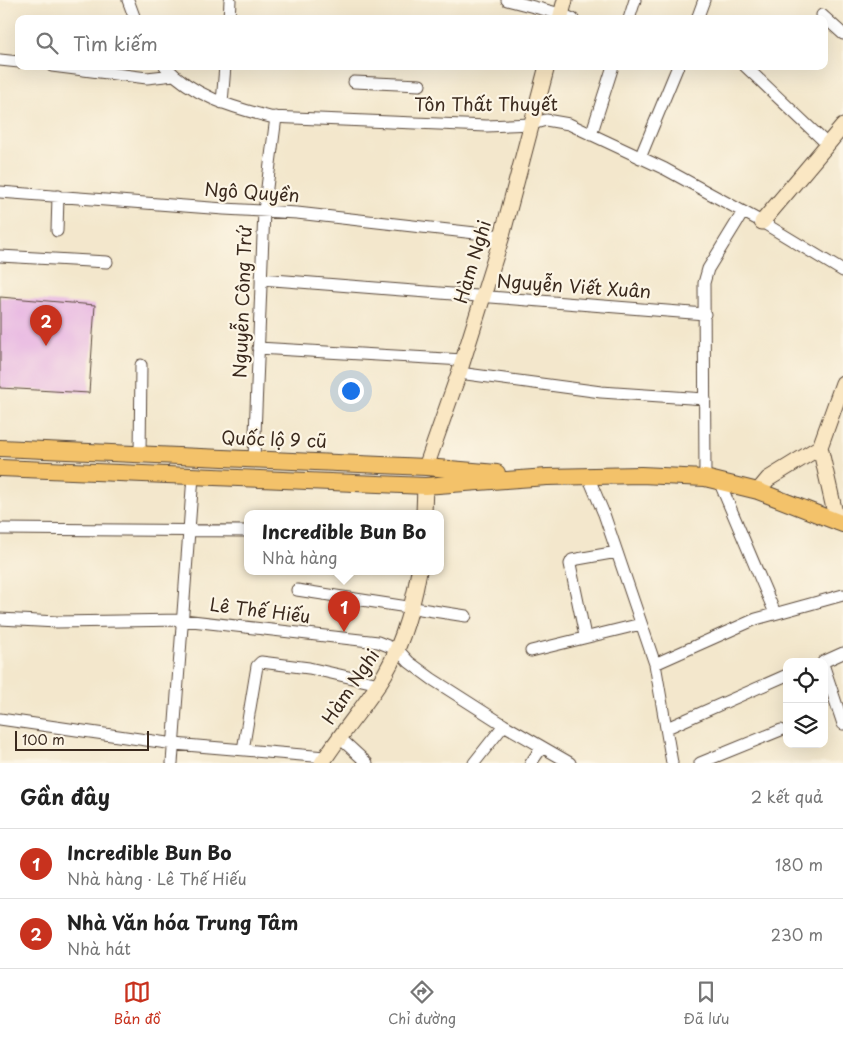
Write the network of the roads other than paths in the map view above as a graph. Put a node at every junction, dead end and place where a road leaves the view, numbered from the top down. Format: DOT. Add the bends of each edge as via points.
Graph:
graph roads {
  1 [pos="128,0"];
  2 [pos="230,0"];
  3 [pos="507,0"];
  4 [pos="635,0"];
  5 [pos="704,0"];
  6 [pos="564,13"];
  7 [pos="134,15"];
  8 [pos="229,15"];
  9 [pos="630,15"];
  10 [pos="698,15"];
  11 [pos="828,20"];
  12 [pos="843,34"];
  13 [pos="0,60"];
  14 [pos="15,62"];
  15 [pos="84,70"];
  16 [pos="169,70"];
  17 [pos="225,70"];
  18 [pos="546,70"];
  19 [pos="612,70"];
  20 [pos="676,70"];
  21 [pos="749,70"];
  22 [pos="174,76"];
  23 [pos="354,82"];
  24 [pos="420,85"];
  25 [pos="222,103"];
  26 [pos="276,117"];
  27 [pos="532,124"];
  28 [pos="843,126"];
  29 [pos="591,135"];
  30 [pos="828,144"];
  31 [pos="640,158"];
  32 [pos="0,192"];
  33 [pos="58,196"];
  34 [pos="264,211"];
  35 [pos="743,212"];
  36 [pos="762,222"];
  37 [pos="57,231"];
  38 [pos="502,236"];
  39 [pos="0,256"];
  40 [pos="107,262"];
  41 [pos="843,271"];
  42 [pos="261,279"];
  43 [pos="482,298"];
  44 [pos="704,314"];
  45 [pos="258,348"];
  46 [pos="141,365"];
  47 [pos="461,366"];
  48 [pos="843,383"];
  49 [pos="704,399"];
  50 [pos="837,417"];
  51 [pos="820,447"];
  52 [pos="0,448"];
  53 [pos="140,454"];
  54 [pos="194,457"];
  55 [pos="254,459"];
  56 [pos="426,467"];
  57 [pos="0,468"];
  58 [pos="139,474"];
  59 [pos="192,476"];
  60 [pos="588,476"];
  61 [pos="547,477"];
  62 [pos="253,479"];
  63 [pos="712,480"];
  64 [pos="425,486"];
  65 [pos="758,491"];
  66 [pos="424,510"];
  67 [pos="840,523"];
  68 [pos="0,529"];
  69 [pos="190,531"];
  70 [pos="244,531"];
  71 [pos="617,552"];
  72 [pos="418,575"];
  73 [pos="297,590"];
  74 [pos="843,596"];
  75 [pos="411,608"];
  76 [pos="775,613"];
  77 [pos="466,616"];
  78 [pos="0,619"];
  79 [pos="183,620"];
  80 [pos="641,624"];
  81 [pos="585,636"];
  82 [pos="398,650"];
  83 [pos="531,651"];
  84 [pos="843,653"];
  85 [pos="828,660"];
  86 [pos="655,664"];
  87 [pos="783,677"];
  88 [pos="828,679"];
  89 [pos="379,684"];
  90 [pos="0,719"];
  91 [pos="843,724"];
  92 [pos="504,726"];
  93 [pos="667,728"];
  94 [pos="781,730"];
  95 [pos="340,738"];
  96 [pos="174,744"];
  97 [pos="542,747"];
  98 [pos="243,750"];
  99 [pos="324,760"];
  100 [pos="172,763"];
  101 [pos="367,763"];
  102 [pos="474,763"];
  103 [pos="530,763"];
  104 [pos="570,763"];
  105 [pos="672,763"];
  106 [pos="700,763"];
  1 -- 7 [label="street"];
  2 -- 8 [label="street"];
  3 -- 6 [label="street"];
  4 -- 9 [label="street"];
  5 -- 10 [label="street"];
  11 -- 12 [label="street"];
  13 -- 14 [label="street"];
  15 -- 22 [label="street" via="147,78"];
  16 -- 22 [label="street, Tôn Thất Thuyết"];
  17 -- 25 [label="street"];
  18 -- 27 [label="street, Hàm Nghi"];
  19 -- 29 [label="street"];
  20 -- 31 [label="street"];
  21 -- 30 [label="street"];
  22 -- 25 [label="street, Tôn Thất Thuyết" via="197,92"];
  23 -- 24 [label="street"];
  25 -- 26 [label="street, Tôn Thất Thuyết"];
  26 -- 27 [label="street, Tôn Thất Thuyết" via="487,126"];
  26 -- 34 [label="street, Nguyễn Công Trứ"];
  27 -- 29 [label="street, Tôn Thất Thuyết" via="546,120 569,124"];
  27 -- 38 [label="street, Hàm Nghi"];
  28 -- 30 [label="street"];
  29 -- 31 [label="street, Tôn Thất Thuyết"];
  30 -- 36 [label="street"];
  31 -- 35 [label="street, Tôn Thất Thuyết"];
  32 -- 33 [label="street, Ngô Quyền"];
  33 -- 34 [label="street, Ngô Quyền"];
  33 -- 37 [label="street"];
  34 -- 38 [label="street, Ngô Quyền"];
  34 -- 42 [label="street, Nguyễn Công Trứ"];
  35 -- 36 [label="street, Tôn Thất Thuyết"];
  35 -- 44 [label="street" via="708,269 704,283"];
  36 -- 41 [label="street, Tôn Thất Thuyết"];
  38 -- 43 [label="street, Hàm Nghi"];
  39 -- 40 [label="street"];
  42 -- 43 [label="street, Nguyễn Viết Xuân"];
  42 -- 45 [label="street, Nguyễn Công Trứ"];
  43 -- 44 [label="street, Nguyễn Viết Xuân"];
  43 -- 47 [label="street, Hàm Nghi"];
  44 -- 49 [label="street"];
  45 -- 47 [label="street"];
  45 -- 55 [label="street, Nguyễn Công Trứ"];
  46 -- 53 [label="street"];
  47 -- 49 [label="street" via="601,392"];
  47 -- 56 [label="street, Hàm Nghi"];
  48 -- 50 [label="street"];
  49 -- 63 [label="street"];
  50 -- 51 [label="street"];
  51 -- 65 [label="street" via="768,479"];
  51 -- 67 [label="street"];
  52 -- 53 [label="main road, Quốc lộ 9 cũ"];
  53 -- 54 [label="main road, Quốc lộ 9 cũ"];
  53 -- 58 [label="main road"];
  54 -- 55 [label="main road, Quốc lộ 9 cũ"];
  54 -- 59 [label="main road"];
  55 -- 56 [label="main road, Quốc lộ 9 cũ"];
  55 -- 62 [label="main road"];
  56 -- 61 [label="main road, Quốc lộ 9 cũ"];
  56 -- 64 [label="main road"];
  57 -- 58 [label="main road, Quốc lộ 9 cũ"];
  58 -- 59 [label="main road, Quốc lộ 9 cũ"];
  59 -- 62 [label="main road, Quốc lộ 9 cũ"];
  59 -- 69 [label="street"];
  60 -- 61 [label="main road, Quốc lộ 9 cũ"];
  60 -- 63 [label="main road, Quốc lộ 9 cũ" via="641,475"];
  60 -- 71 [label="street"];
  61 -- 64 [label="main road, Quốc lộ 9 cũ"];
  62 -- 64 [label="main road, Quốc lộ 9 cũ"];
  63 -- 65 [label="main road, Quốc lộ 9 cũ"];
  63 -- 76 [label="street"];
  64 -- 66 [label="street"];
  65 -- 67 [label="main road, Quốc lộ 9 cũ"];
  68 -- 69 [label="street"];
  69 -- 70 [label="street"];
  69 -- 79 [label="street"];
  71 -- 80 [label="street"];
  71 -- 81 [label="street" via="572,560 570,564"];
  72 -- 75 [label="street, Hàm Nghi"];
  73 -- 75 [label="street"];
  74 -- 76 [label="street"];
  75 -- 77 [label="street"];
  75 -- 82 [label="street, Hàm Nghi"];
  76 -- 86 [label="street"];
  78 -- 79 [label="street, Lê Thế Hiếu" via="57,622"];
  79 -- 82 [label="street, Lê Thế Hiếu" via="378,642"];
  79 -- 96 [label="street"];
  80 -- 81 [label="street"];
  80 -- 86 [label="street"];
  81 -- 83 [label="street"];
  82 -- 89 [label="street, Hàm Nghi"];
  82 -- 92 [label="street, Lê Thế Hiếu" via="432,679"];
  84 -- 85 [label="street"];
  86 -- 93 [label="street"];
  87 -- 93 [label="street"];
  88 -- 91 [label="street"];
  89 -- 95 [label="street, Hàm Nghi"];
  89 -- 98 [label="street" via="309,668 261,662 256,666"];
  90 -- 96 [label="street"];
  92 -- 97 [label="street, Lê Thế Hiếu"];
  92 -- 102 [label="street"];
  93 -- 105 [label="street"];
  94 -- 106 [label="street"];
  95 -- 99 [label="street, Hàm Nghi"];
  95 -- 101 [label="street"];
  96 -- 98 [label="street"];
  96 -- 100 [label="street"];
  97 -- 103 [label="street"];
  97 -- 104 [label="street, Lê Thế Hiếu"];
  98 -- 99 [label="street"];
}
